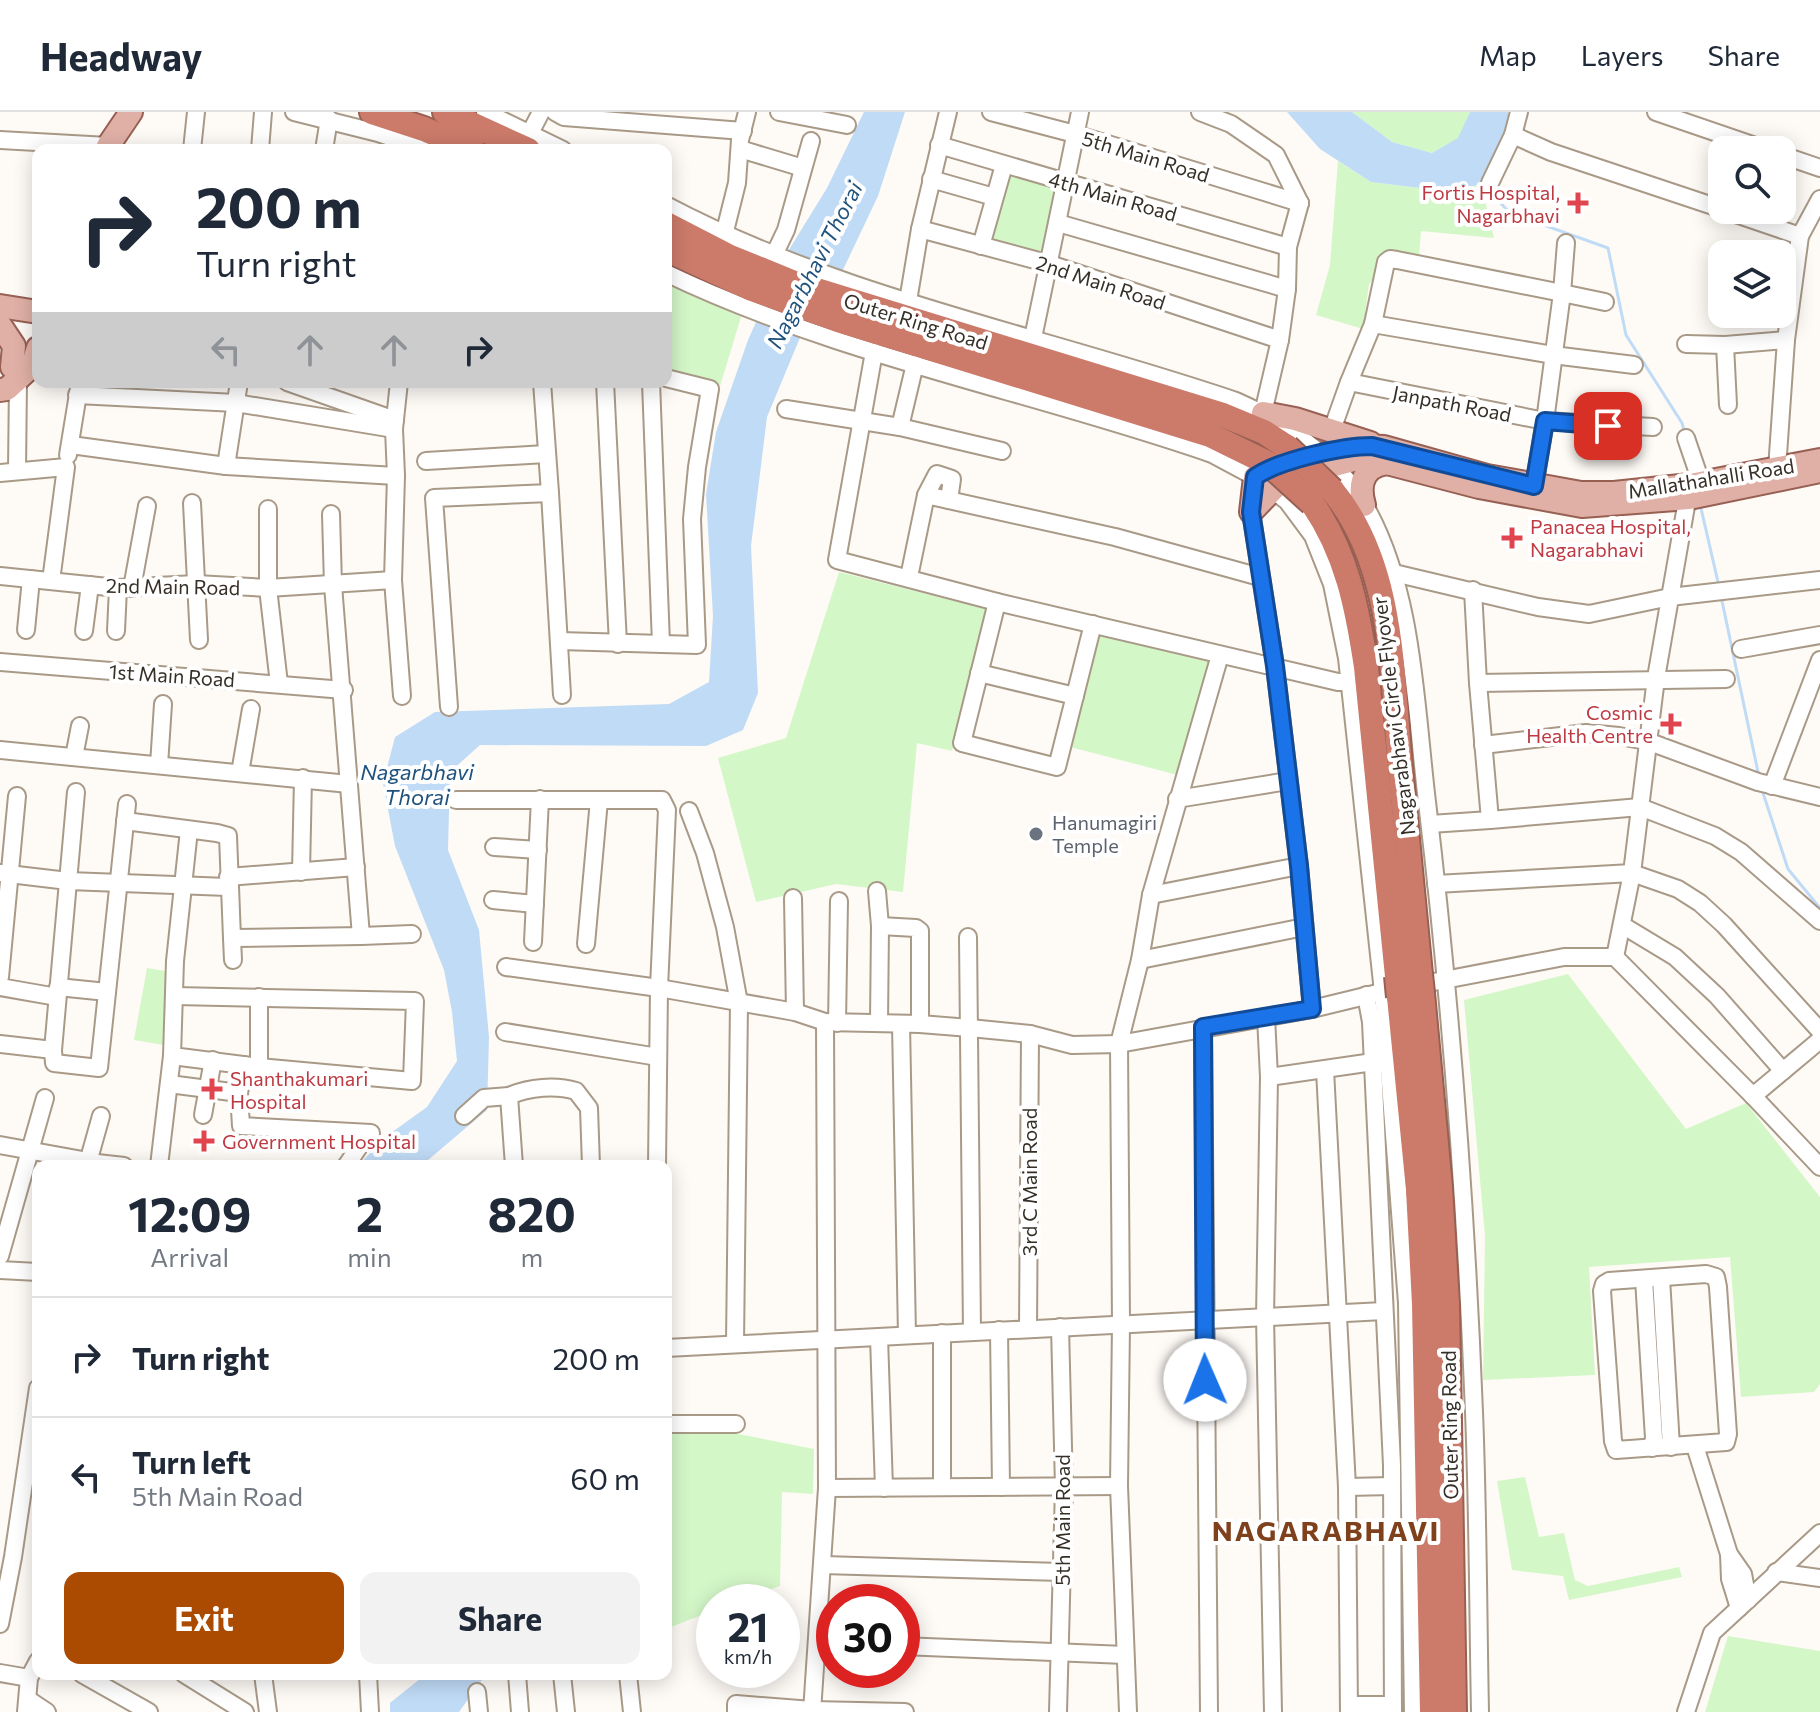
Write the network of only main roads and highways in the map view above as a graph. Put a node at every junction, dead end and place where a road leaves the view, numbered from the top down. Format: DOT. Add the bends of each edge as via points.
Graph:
graph roads {
  1 [pos="372,112"];
  2 [pos="445,112"];
  3 [pos="125,114"];
  4 [pos="527,143"];
  5 [pos="109,144"];
  6 [pos="459,144"];
  7 [pos="672,227"];
  8 [pos="672,251"];
  9 [pos="765,277"];
  10 [pos="0,306"];
  11 [pos="32,311"];
  12 [pos="0,324"];
  13 [pos="32,327"];
  14 [pos="32,366"];
  15 [pos="8,379"];
  16 [pos="1079,383"];
  17 [pos="1263,413"];
  18 [pos="1389,455"];
  19 [pos="1820,460"];
  20 [pos="1820,471"];
  21 [pos="1265,477"];
  22 [pos="1693,488"];
  23 [pos="1322,497"];
  24 [pos="1364,505"];
  25 [pos="1251,512"];
  26 [pos="1429,1188"];
  27 [pos="1432,1712"];
  28 [pos="1454,1712"];
  1 -- 6 [label="highway"];
  2 -- 4 [label="highway"];
  3 -- 5 [label="main road"];
  7 -- 9 [label="highway, Outer Ring Road"];
  8 -- 9 [label="highway, Outer Ring Road"];
  9 -- 16 [label="highway, Outer Ring Road" via="826,305"];
  10 -- 11 [label="main road"];
  12 -- 13 [label="main road"];
  12 -- 15 [label="main road" via="14,346"];
  14 -- 15 [label="main road"];
  16 -- 21 [label="highway, Nagarabhavi Circle Flyover" via="1239,447"];
  16 -- 23 [label="highway, Nagarabhavi Circle Flyover, bridge" via="1223,415 1264,432 1287,447"];
  17 -- 18 [label="main road" via="1332,430"];
  18 -- 21 [label="main road, Mallathahalli Road" via="1362,446 1297,473"];
  18 -- 22 [label="main road, Mallathahalli Road" via="1581,493"];
  18 -- 22 [label="main road, Mallathahalli Road" via="1479,487 1582,506"];
  18 -- 24 [label="main road" via="1366,472 1360,486"];
  19 -- 22 [label="main road, Mallathahalli Road"];
  20 -- 22 [label="main road, Mallathahalli Road"];
  21 -- 23 [label="highway, Nagarabhavi Circle Flyover, bridge"];
  21 -- 25 [label="main road, Mallathahalli Road"];
  23 -- 26 [label="highway, Nagarabhavi Circle Flyover" via="1357,609 1366,667 1398,988"];
  26 -- 27 [label="highway, Outer Ring Road"];
  26 -- 28 [label="highway, Outer Ring Road" via="1447,1304"];
}
